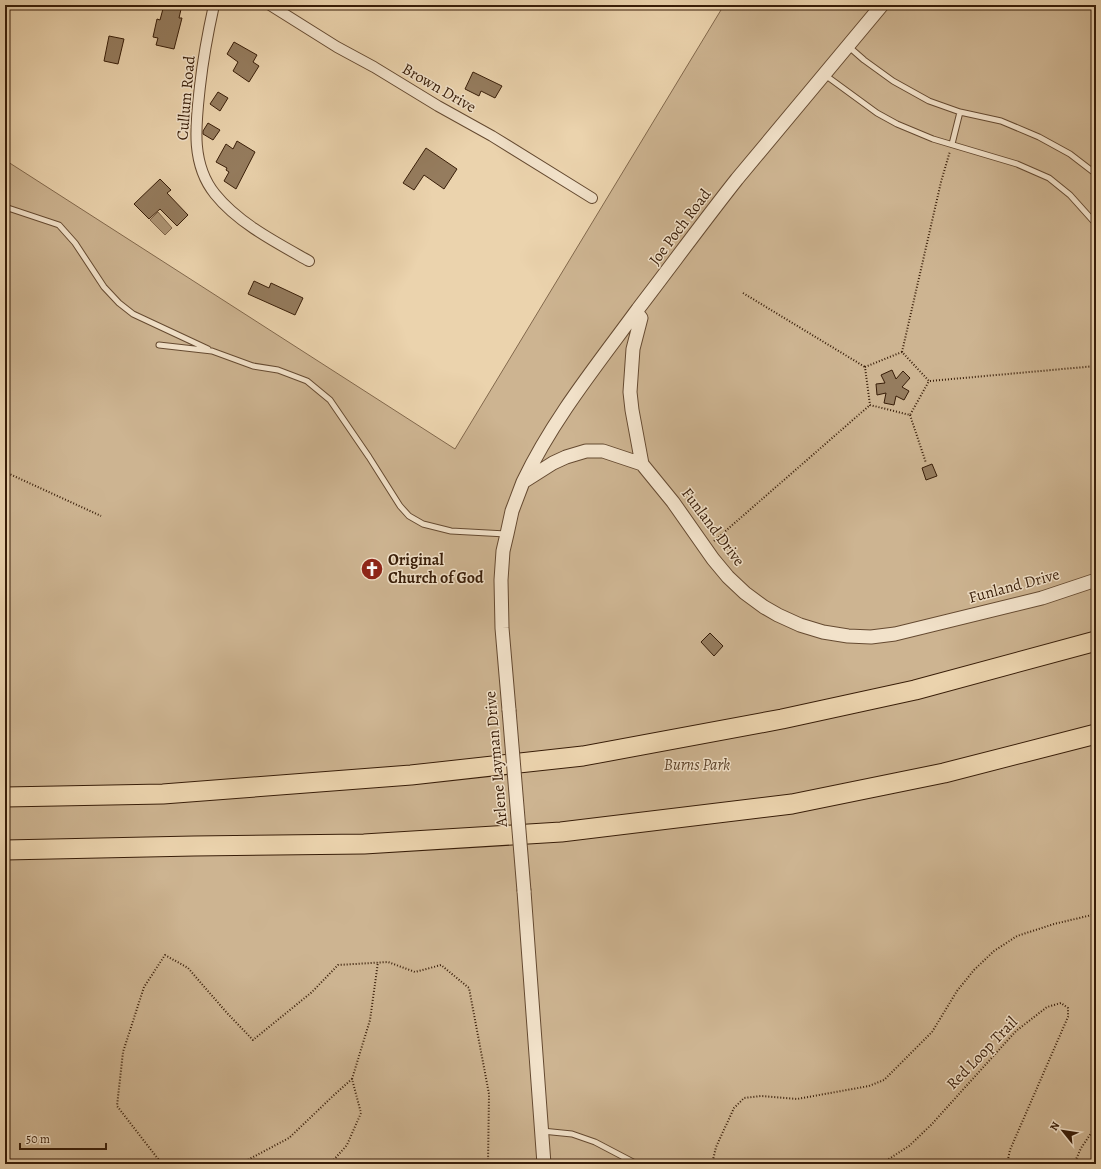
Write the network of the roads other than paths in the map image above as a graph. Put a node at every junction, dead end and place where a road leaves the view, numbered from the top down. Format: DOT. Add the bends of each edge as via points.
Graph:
graph roads {
  1 [pos="214,5"];
  2 [pos="270,5"];
  3 [pos="882,5"];
  4 [pos="848,46"];
  5 [pos="824,75"];
  6 [pos="960,112"];
  7 [pos="952,144"];
  8 [pos="1096,174"];
  9 [pos="592,198"];
  10 [pos="5,207"];
  11 [pos="1096,224"];
  12 [pos="309,261"];
  13 [pos="636,312"];
  14 [pos="159,345"];
  15 [pos="212,351"];
  16 [pos="642,464"];
  17 [pos="523,482"];
  18 [pos="507,534"];
  19 [pos="1096,580"];
  20 [pos="1096,641"];
  21 [pos="1096,734"];
  22 [pos="5,796"];
  23 [pos="5,850"];
  24 [pos="542,1131"];
  25 [pos="544,1164"];
  26 [pos="637,1164"];
  1 -- 12 [label="street, Cullum Road" via="196,124 198,156 203,174 228,209 280,245"];
  2 -- 9 [label="street, Brown Drive"];
  3 -- 4 [label="street, Joe Poch Road"];
  4 -- 5 [label="street, Joe Poch Road"];
  4 -- 6 [label="lane" via="893,82 929,101"];
  5 -- 7 [label="lane" via="877,113 933,139"];
  5 -- 13 [label="street, Joe Poch Road" via="733,185"];
  6 -- 7 [label="lane"];
  6 -- 8 [label="lane" via="1001,121 1039,137 1070,154"];
  7 -- 11 [label="lane" via="1017,164 1049,178 1070,194"];
  10 -- 15 [label="lane" via="59,225 76,243 104,287 133,314"];
  13 -- 16 [label="street, Funland Drive" via="641,318 633,349 630,392"];
  13 -- 17 [label="street, Joe Poch Road" via="565,409"];
  14 -- 15 [label="lane"];
  15 -- 18 [label="lane" via="307,381 330,400 409,516 423,524 451,531"];
  16 -- 17 [label="street" via="603,451 586,451 553,463"];
  16 -- 19 [label="street, Funland Drive" via="728,577 745,593 778,615 823,632 871,637 895,634 1042,598"];
  17 -- 18 [label="street, Arlene Layman Drive"];
  18 -- 24 [label="street, Arlene Layman Drive, bridge" via="501,580 502,628"];
  20 -- 22 [label="highway" via="915,690 782,720 583,756 411,775 178,793"];
  21 -- 23 [label="highway" via="944,772 792,804 562,832 364,844"];
  24 -- 25 [label="street, Arlene Layman Drive"];
  24 -- 26 [label="lane" via="572,1134 595,1142"];
}
